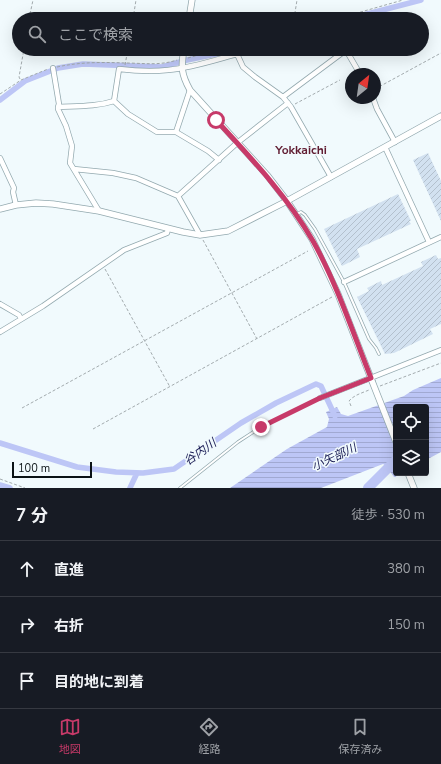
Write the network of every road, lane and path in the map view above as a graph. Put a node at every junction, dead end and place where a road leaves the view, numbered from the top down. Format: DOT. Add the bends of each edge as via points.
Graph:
graph roads {
  1 [pos="33,0"];
  2 [pos="136,0"];
  3 [pos="192,0"];
  4 [pos="297,0"];
  5 [pos="403,0"];
  6 [pos="30,12"];
  7 [pos="134,12"];
  8 [pos="190,12"];
  9 [pos="295,12"];
  10 [pos="361,12"];
  11 [pos="441,53"];
  12 [pos="23,56"];
  13 [pos="127,56"];
  14 [pos="183,56"];
  15 [pos="201,56"];
  16 [pos="225,56"];
  17 [pos="238,56"];
  18 [pos="338,56"];
  19 [pos="350,56"];
  20 [pos="126,63"];
  21 [pos="182,63"];
  22 [pos="53,68"];
  23 [pos="356,68"];
  24 [pos="125,70"];
  25 [pos="21,80"];
  26 [pos="340,80"];
  27 [pos="381,86"];
  28 [pos="190,90"];
  29 [pos="0,94"];
  30 [pos="283,97"];
  31 [pos="114,101"];
  32 [pos="375,104"];
  33 [pos="289,105"];
  34 [pos="58,107"];
  35 [pos="441,116"];
  36 [pos="176,132"];
  37 [pos="395,142"];
  38 [pos="237,143"];
  39 [pos="385,147"];
  40 [pos="0,158"];
  41 [pos="219,160"];
  42 [pos="74,169"];
  43 [pos="331,177"];
  44 [pos="178,196"];
  45 [pos="287,201"];
  46 [pos="16,205"];
  47 [pos="0,209"];
  48 [pos="100,211"];
  49 [pos="296,214"];
  50 [pos="168,229"];
  51 [pos="200,235"];
  52 [pos="441,236"];
  53 [pos="429,242"];
  54 [pos="308,251"];
  55 [pos="103,265"];
  56 [pos="344,282"];
  57 [pos="232,292"];
  58 [pos="338,294"];
  59 [pos="0,304"];
  60 [pos="22,318"];
  61 [pos="0,332"];
  62 [pos="257,339"];
  63 [pos="145,341"];
  64 [pos="441,350"];
  65 [pos="379,354"];
  66 [pos="441,363"];
  67 [pos="372,380"];
  68 [pos="170,387"];
  69 [pos="376,388"];
  70 [pos="369,390"];
  71 [pos="320,398"];
  72 [pos="351,406"];
  73 [pos="22,408"];
  74 [pos="93,429"];
  75 [pos="395,440"];
  76 [pos="409,476"];
  77 [pos="0,479"];
  78 [pos="25,488"];
  79 [pos="180,488"];
  80 [pos="414,488"];
  1 -- 6 [label="path"];
  2 -- 7 [label="path"];
  3 -- 8 [label="street"];
  4 -- 9 [label="path"];
  5 -- 10 [label="path"];
  11 -- 27 [label="path"];
  12 -- 25 [label="path"];
  13 -- 20 [label="path"];
  14 -- 21 [label="street"];
  15 -- 21 [label="path"];
  16 -- 21 [label="street"];
  17 -- 30 [label="street" via="243,67 255,78"];
  18 -- 30 [label="street"];
  19 -- 23 [label="street"];
  20 -- 21 [label="path"];
  20 -- 22 [label="path" via="85,62"];
  20 -- 24 [label="path"];
  21 -- 24 [label="street" via="140,71"];
  21 -- 28 [label="street" via="183,78"];
  22 -- 25 [label="path"];
  22 -- 34 [label="street"];
  24 -- 31 [label="street" via="119,69"];
  25 -- 29 [label="path"];
  26 -- 33 [label="path"];
  28 -- 36 [label="street"];
  28 -- 38 [label="street"];
  30 -- 33 [label="street"];
  31 -- 34 [label="street" via="105,104"];
  31 -- 36 [label="street" via="128,114 157,132"];
  32 -- 37 [label="street"];
  33 -- 38 [label="street"];
  33 -- 43 [label="street"];
  34 -- 42 [label="street" via="72,146 70,163"];
  35 -- 37 [label="street"];
  36 -- 41 [label="street"];
  37 -- 39 [label="street"];
  38 -- 41 [label="street"];
  38 -- 45 [label="street"];
  39 -- 43 [label="street"];
  39 -- 53 [label="street"];
  40 -- 46 [label="street" via="14,188"];
  41 -- 44 [label="street"];
  42 -- 44 [label="street" via="136,178"];
  42 -- 48 [label="street"];
  43 -- 45 [label="street"];
  44 -- 51 [label="street"];
  45 -- 49 [label="street"];
  45 -- 51 [label="street" via="228,232"];
  46 -- 47 [label="street"];
  46 -- 48 [label="street" via="53,204"];
  48 -- 50 [label="street"];
  49 -- 56 [label="lane" via="301,212 305,215 315,229"];
  49 -- 58 [label="street" via="321,256"];
  50 -- 51 [label="street"];
  50 -- 55 [label="street" via="166,233 124,250"];
  51 -- 57 [label="path"];
  52 -- 53 [label="street"];
  53 -- 56 [label="street"];
  54 -- 57 [label="path"];
  55 -- 60 [label="street"];
  55 -- 63 [label="path"];
  56 -- 65 [label="lane" via="368,339"];
  57 -- 62 [label="path"];
  57 -- 63 [label="path"];
  58 -- 62 [label="path"];
  58 -- 67 [label="street"];
  59 -- 60 [label="street"];
  60 -- 61 [label="street"];
  62 -- 68 [label="path"];
  63 -- 68 [label="path"];
  63 -- 73 [label="path"];
  64 -- 67 [label="street"];
  66 -- 69 [label="path"];
  67 -- 71 [label="street"];
  67 -- 75 [label="street, bridge"];
  68 -- 74 [label="path"];
  70 -- 72 [label="path" via="350,399"];
  71 -- 79 [label="lane" via="261,427"];
  76 -- 80 [label="street"];
  77 -- 78 [label="path"];
}
